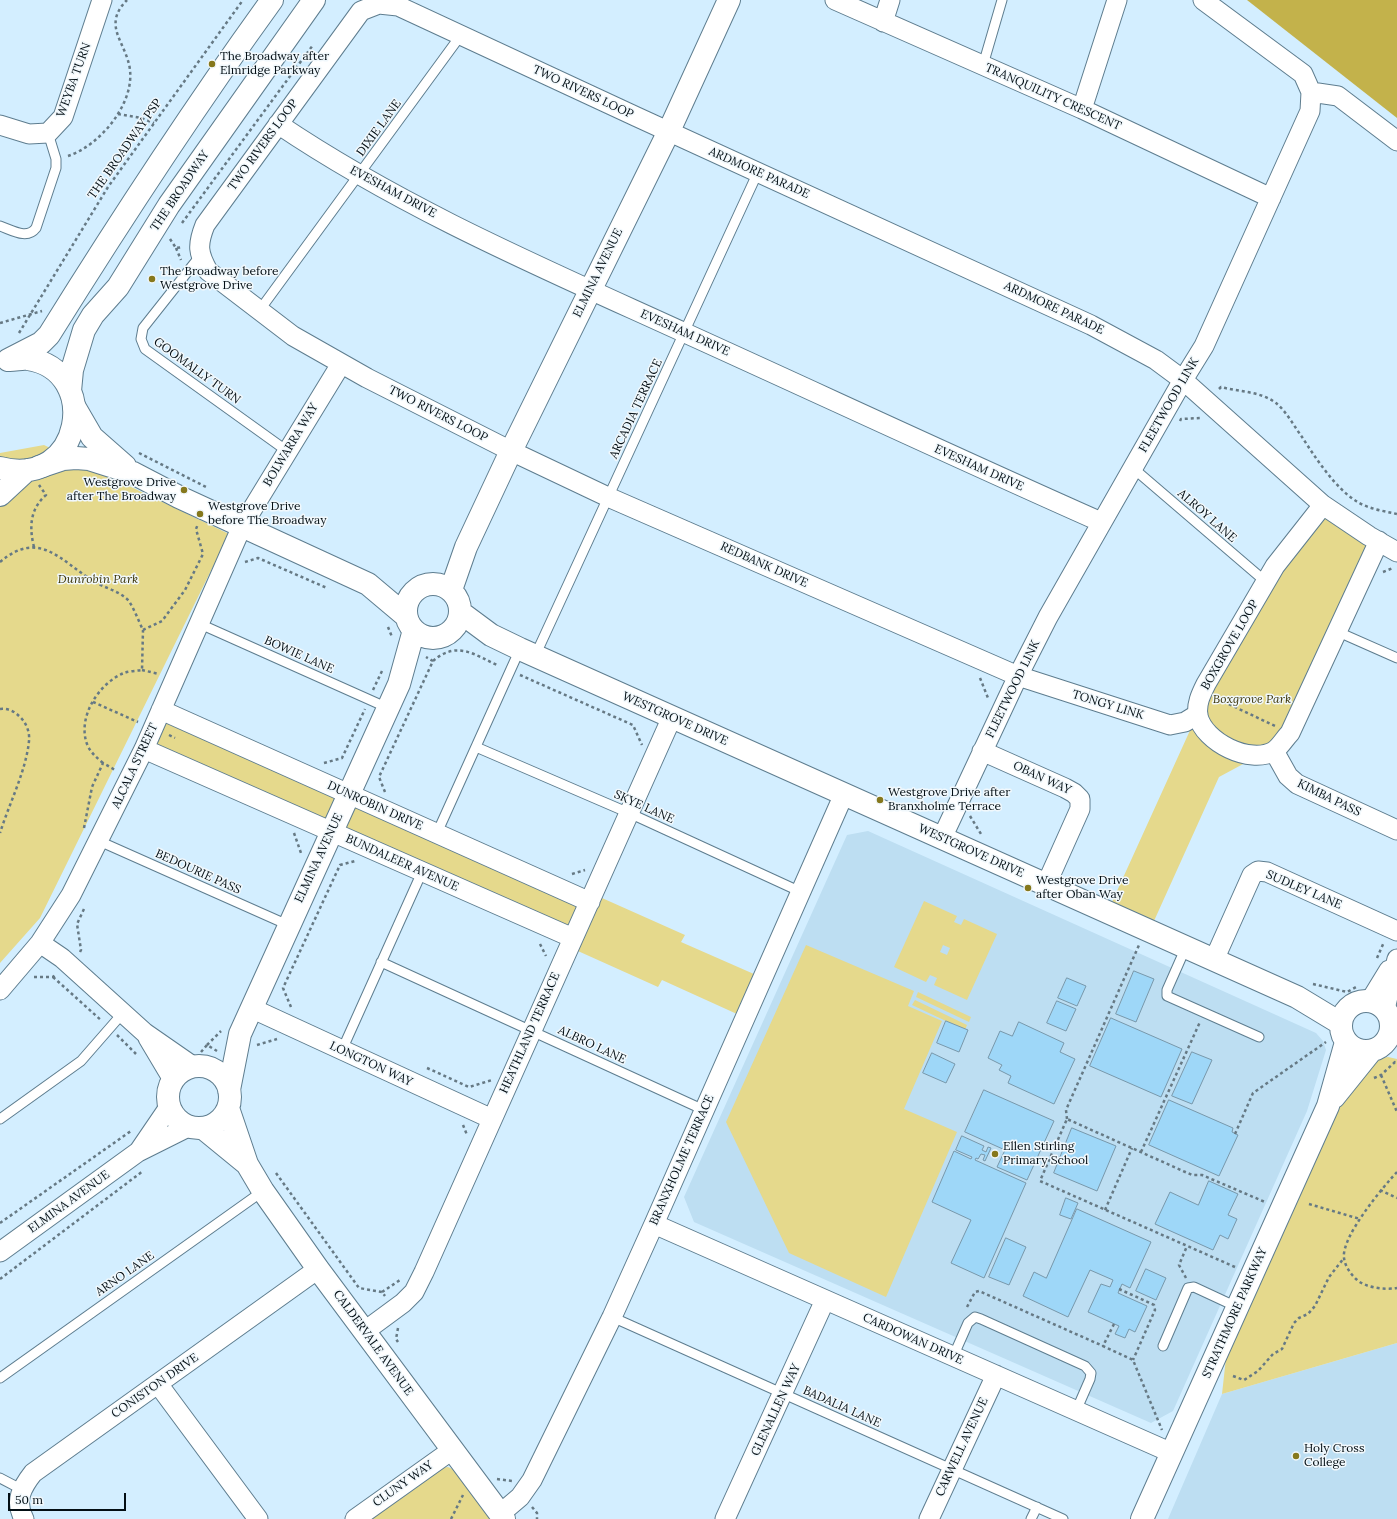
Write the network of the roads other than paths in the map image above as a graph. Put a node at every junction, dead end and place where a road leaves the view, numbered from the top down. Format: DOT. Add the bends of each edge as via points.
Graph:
graph roads {
  1 [pos="102,0"];
  2 [pos="272,0"];
  3 [pos="314,0"];
  4 [pos="729,0"];
  5 [pos="835,0"];
  6 [pos="890,0"];
  7 [pos="1002,0"];
  8 [pos="1117,0"];
  9 [pos="1203,0"];
  10 [pos="883,22"];
  11 [pos="461,35"];
  12 [pos="983,65"];
  13 [pos="1311,92"];
  14 [pos="1082,110"];
  15 [pos="278,124"];
  16 [pos="0,125"];
  17 [pos="669,131"];
  18 [pos="48,133"];
  19 [pos="1397,141"];
  20 [pos="758,172"];
  21 [pos="360,175"];
  22 [pos="1270,198"];
  23 [pos="0,226"];
  24 [pos="200,256"];
  25 [pos="589,290"];
  26 [pos="259,311"];
  27 [pos="684,333"];
  28 [pos="4,362"];
  29 [pos="341,364"];
  30 [pos="1183,380"];
  31 [pos="72,399"];
  32 [pos="287,451"];
  33 [pos="511,451"];
  34 [pos="0,468"];
  35 [pos="1133,468"];
  36 [pos="34,473"];
  37 [pos="133,473"];
  38 [pos="0,495"];
  39 [pos="608,497"];
  40 [pos="1323,505"];
  41 [pos="1101,522"];
  42 [pos="242,526"];
  43 [pos="1379,541"];
  44 [pos="1397,552"];
  45 [pos="1266,582"];
  46 [pos="368,584"];
  47 [pos="444,587"];
  48 [pos="414,591"];
  49 [pos="460,612"];
  50 [pos="410,623"];
  51 [pos="200,624"];
  52 [pos="1336,632"];
  53 [pos="443,635"];
  54 [pos="491,635"];
  55 [pos="527,653"];
  56 [pos="1397,658"];
  57 [pos="1018,676"];
  58 [pos="399,684"];
  59 [pos="378,704"];
  60 [pos="161,710"];
  61 [pos="1198,714"];
  62 [pos="672,717"];
  63 [pos="476,747"];
  64 [pos="144,749"];
  65 [pos="982,751"];
  66 [pos="1274,751"];
  67 [pos="348,794"];
  68 [pos="844,794"];
  69 [pos="629,813"];
  70 [pos="1397,830"];
  71 [pos="331,832"];
  72 [pos="437,833"];
  73 [pos="942,838"];
  74 [pos="99,841"];
  75 [pos="422,872"];
  76 [pos="1046,885"];
  77 [pos="801,892"];
  78 [pos="590,902"];
  79 [pos="288,924"];
  80 [pos="1394,929"];
  81 [pos="573,938"];
  82 [pos="40,943"];
  83 [pos="1186,947"];
  84 [pos="1397,959"];
  85 [pos="1214,960"];
  86 [pos="381,962"];
  87 [pos="0,990"];
  88 [pos="251,1008"];
  89 [pos="122,1014"];
  90 [pos="1369,1025"];
  91 [pos="232,1029"];
  92 [pos="532,1031"];
  93 [pos="145,1033"];
  94 [pos="1260,1037"];
  95 [pos="342,1050"];
  96 [pos="201,1067"];
  97 [pos="173,1080"];
  98 [pos="229,1099"];
  99 [pos="169,1107"];
  100 [pos="704,1110"];
  101 [pos="0,1119"];
  102 [pos="492,1119"];
  103 [pos="195,1128"];
  104 [pos="138,1152"];
  105 [pos="247,1164"];
  106 [pos="263,1190"];
  107 [pos="654,1224"];
  108 [pos="0,1252"];
  109 [pos="318,1269"];
  110 [pos="825,1300"];
  111 [pos="1237,1307"];
  112 [pos="612,1317"];
  113 [pos="365,1331"];
  114 [pos="1163,1346"];
  115 [pos="953,1357"];
  116 [pos="996,1375"];
  117 [pos="0,1378"];
  118 [pos="158,1384"];
  119 [pos="784,1394"];
  120 [pos="1076,1411"];
  121 [pos="452,1450"];
  122 [pos="1172,1453"];
  123 [pos="952,1469"];
  124 [pos="0,1478"];
  125 [pos="21,1489"];
  126 [pos="1037,1507"];
  127 [pos="502,1516"];
  128 [pos="24,1519"];
  129 [pos="258,1519"];
  130 [pos="355,1519"];
  131 [pos="725,1519"];
  132 [pos="929,1519"];
  133 [pos="1031,1519"];
  134 [pos="1063,1519"];
  135 [pos="1142,1519"];
  1 -- 18 [label="street, WEYBA TURN" via="63,117"];
  2 -- 28 [label="street" via="119,223 49,334 41,343"];
  3 -- 31 [label="street, THE BROADWAY" via="169,205 118,287 93,315 84,330 72,370"];
  4 -- 17 [label="street, ELMINA AVENUE"];
  5 -- 10 [label="street, TRANQUILITY CRESCENT"];
  6 -- 10 [label="street"];
  7 -- 12 [label="lane"];
  8 -- 14 [label="street"];
  9 -- 13 [label="street, FLEETWOOD LINK" via="1303,74"];
  10 -- 12 [label="street, TRANQUILITY CRESCENT"];
  11 -- 15 [label="street, TWO RIVERS LOOP" via="398,6 379,4 361,11"];
  11 -- 17 [label="street, TWO RIVERS LOOP"];
  11 -- 21 [label="lane, DIXIE LANE"];
  12 -- 14 [label="street, TRANQUILITY CRESCENT"];
  13 -- 19 [label="street" via="1338,96"];
  13 -- 22 [label="street, FLEETWOOD LINK" via="1310,111"];
  14 -- 22 [label="street, TRANQUILITY CRESCENT"];
  15 -- 21 [label="street, EVESHAM DRIVE"];
  15 -- 24 [label="street, TWO RIVERS LOOP" via="205,225 200,239"];
  16 -- 18 [label="street" via="29,134"];
  17 -- 20 [label="street, ARDMORE PARADE"];
  17 -- 25 [label="street, ELMINA AVENUE"];
  18 -- 23 [label="lane" via="56,159 56,168 41,216 32,233 22,234"];
  20 -- 27 [label="lane, ARCADIA TERRACE"];
  20 -- 30 [label="street, ARDMORE PARADE" via="1091,325 1156,360"];
  21 -- 25 [label="street, EVESHAM DRIVE" via="478,238"];
  21 -- 26 [label="lane, DIXIE LANE"];
  22 -- 30 [label="street, FLEETWOOD LINK" via="1204,346"];
  24 -- 26 [label="street, TWO RIVERS LOOP" via="208,271"];
  24 -- 32 [label="lane, GOOMALLY TURN" via="143,328 141,339 145,349"];
  25 -- 27 [label="street, EVESHAM DRIVE"];
  25 -- 33 [label="street, ELMINA AVENUE"];
  26 -- 29 [label="street, TWO RIVERS LOOP" via="293,336"];
  27 -- 39 [label="lane, ARCADIA TERRACE"];
  27 -- 41 [label="street, EVESHAM DRIVE"];
  28 -- 31 [label="street" via="28,359 45,365 60,376"];
  29 -- 32 [label="street, BOLWARRA WAY"];
  29 -- 33 [label="street, TWO RIVERS LOOP"];
  30 -- 35 [label="street, FLEETWOOD LINK"];
  30 -- 40 [label="street, ARDMORE PARADE"];
  31 -- 36 [label="street, THE BROADWAY" via="74,428 66,445 54,459"];
  31 -- 37 [label="street" via="92,437"];
  32 -- 42 [label="street, BOLWARRA WAY"];
  33 -- 39 [label="street, REDBANK DRIVE"];
  33 -- 47 [label="street, ELMINA AVENUE" via="466,547"];
  34 -- 36 [label="street"];
  35 -- 41 [label="street, FLEETWOOD LINK"];
  35 -- 45 [label="lane, ALROY LANE"];
  36 -- 37 [label="street" via="63,459 76,458 89,459"];
  36 -- 38 [label="street"];
  37 -- 42 [label="street"];
  39 -- 55 [label="lane, ARCADIA TERRACE"];
  39 -- 57 [label="street, REDBANK DRIVE"];
  40 -- 43 [label="street, ARDMORE PARADE"];
  40 -- 45 [label="street, BOXGROVE LOOP" via="1297,536"];
  41 -- 57 [label="street, FLEETWOOD LINK"];
  42 -- 46 [label="street"];
  42 -- 51 [label="street, ALCALA STREET"];
  43 -- 44 [label="street, ARDMORE PARADE"];
  43 -- 52 [label="street"];
  45 -- 61 [label="street, BOXGROVE LOOP" via="1202,692 1198,702"];
  46 -- 48 [label="street"];
  46 -- 50 [label="street"];
  47 -- 48 [label="street" via="428,584"];
  47 -- 49 [label="street" via="456,596"];
  48 -- 50 [label="street" via="409,598"];
  49 -- 53 [label="street" via="458,619"];
  49 -- 54 [label="street, WESTGROVE DRIVE"];
  50 -- 53 [label="street" via="421,635"];
  50 -- 58 [label="street, ELMINA AVENUE"];
  51 -- 59 [label="lane, BOWIE LANE"];
  51 -- 60 [label="street, ALCALA STREET"];
  52 -- 56 [label="lane"];
  52 -- 66 [label="street" via="1290,733"];
  53 -- 54 [label="street, WESTGROVE DRIVE"];
  53 -- 58 [label="street, ELMINA AVENUE"];
  54 -- 55 [label="street, WESTGROVE DRIVE"];
  55 -- 62 [label="street, WESTGROVE DRIVE"];
  55 -- 63 [label="lane" via="510,671"];
  57 -- 61 [label="street, TONGY LINK" via="1170,725 1185,722"];
  57 -- 65 [label="street, FLEETWOOD LINK"];
  58 -- 59 [label="street, ELMINA AVENUE"];
  59 -- 67 [label="street, ELMINA AVENUE"];
  60 -- 64 [label="street, ALCALA STREET"];
  60 -- 67 [label="street, DUNROBIN DRIVE" via="322,772"];
  61 -- 66 [label="street" via="1211,739 1241,753 1260,756"];
  62 -- 68 [label="street, WESTGROVE DRIVE"];
  62 -- 69 [label="street, HEATHLAND TERRACE"];
  63 -- 69 [label="lane, SKYE LANE"];
  63 -- 72 [label="lane"];
  64 -- 71 [label="street, BUNDALEER AVENUE" via="294,827"];
  64 -- 74 [label="street, ALCALA STREET"];
  65 -- 73 [label="street, FLEETWOOD LINK"];
  65 -- 76 [label="street, OBAN WAY" via="1065,788 1080,799 1080,809"];
  66 -- 70 [label="street, KIMBA PASS" via="1288,776 1297,784"];
  67 -- 71 [label="street, ELMINA AVENUE"];
  67 -- 72 [label="street, DUNROBIN DRIVE"];
  68 -- 73 [label="street, WESTGROVE DRIVE"];
  68 -- 77 [label="street, BRANXHOLME TERRACE"];
  69 -- 77 [label="lane, SKYE LANE"];
  69 -- 78 [label="street, HEATHLAND TERRACE"];
  71 -- 75 [label="street, BUNDALEER AVENUE"];
  71 -- 79 [label="street, ELMINA AVENUE"];
  72 -- 78 [label="street, DUNROBIN DRIVE" via="568,882"];
  73 -- 76 [label="street, WESTGROVE DRIVE"];
  74 -- 79 [label="lane, BEDOURIE PASS"];
  74 -- 82 [label="street, ALCALA STREET" via="71,895"];
  75 -- 81 [label="street, BUNDALEER AVENUE" via="544,936"];
  75 -- 86 [label="lane"];
  76 -- 83 [label="street, WESTGROVE DRIVE"];
  77 -- 100 [label="street, BRANXHOLME TERRACE"];
  78 -- 81 [label="street, HEATHLAND TERRACE"];
  79 -- 88 [label="street, ELMINA AVENUE"];
  80 -- 85 [label="street, SUDLEY LANE" via="1267,872 1258,871 1252,875"];
  81 -- 92 [label="street, HEATHLAND TERRACE"];
  82 -- 87 [label="street, ALCALA STREET"];
  82 -- 89 [label="street" via="62,958"];
  83 -- 85 [label="street, WESTGROVE DRIVE"];
  83 -- 94 [label="lane" via="1167,990 1167,996"];
  84 -- 90 [label="street"];
  85 -- 90 [label="street, WESTGROVE DRIVE" via="1303,990"];
  86 -- 92 [label="lane, ALBRO LANE"];
  86 -- 95 [label="lane"];
  88 -- 91 [label="street, ELMINA AVENUE"];
  88 -- 95 [label="street, LONGTON WAY"];
  89 -- 93 [label="street"];
  89 -- 101 [label="lane" via="81,1061"];
  90 -- 111 [label="street, STRATHMORE PARKWAY" via="1328,1106"];
  91 -- 96 [label="street, ELMINA AVENUE"];
  91 -- 98 [label="street, ELMINA AVENUE"];
  92 -- 100 [label="lane, ALBRO LANE"];
  92 -- 102 [label="street, HEATHLAND TERRACE"];
  93 -- 96 [label="street"];
  93 -- 97 [label="street"];
  95 -- 102 [label="street, LONGTON WAY"];
  96 -- 97 [label="street" via="179,1074"];
  96 -- 98 [label="street" via="221,1076"];
  97 -- 99 [label="street" via="169,1093"];
  98 -- 103 [label="street" via="218,1122"];
  98 -- 105 [label="street, CALDERVALE AVENUE"];
  99 -- 103 [label="street" via="173,1115"];
  99 -- 104 [label="street, ELMINA AVENUE"];
  100 -- 107 [label="street, BRANXHOLME TERRACE"];
  102 -- 113 [label="street, HEATHLAND TERRACE" via="414,1292"];
  103 -- 104 [label="street, ELMINA AVENUE"];
  103 -- 105 [label="street, CALDERVALE AVENUE"];
  104 -- 108 [label="street, ELMINA AVENUE"];
  105 -- 106 [label="street, CALDERVALE AVENUE"];
  106 -- 109 [label="street, CALDERVALE AVENUE"];
  106 -- 117 [label="lane, ARNO LANE"];
  107 -- 110 [label="street, CARDOWAN DRIVE"];
  107 -- 112 [label="street, BRANXHOLME TERRACE"];
  109 -- 113 [label="street, CALDERVALE AVENUE"];
  109 -- 118 [label="street, CONISTON DRIVE"];
  110 -- 115 [label="street, CARDOWAN DRIVE"];
  110 -- 119 [label="street, GLENALLEN WAY"];
  111 -- 114 [label="lane" via="1191,1287 1188,1288"];
  111 -- 122 [label="street, STRATHMORE PARKWAY"];
  112 -- 119 [label="lane, BADALIA LANE"];
  112 -- 127 [label="street, BRANXHOLME TERRACE" via="532,1480"];
  113 -- 121 [label="street, CALDERVALE AVENUE"];
  115 -- 116 [label="street, CARDOWAN DRIVE"];
  115 -- 120 [label="lane" via="968,1323 975,1317 981,1319 1085,1366 1091,1373 1090,1379"];
  116 -- 120 [label="street, CARDOWAN DRIVE"];
  116 -- 123 [label="street, CARWELL AVENUE"];
  118 -- 125 [label="street, CONISTON DRIVE" via="33,1473"];
  118 -- 129 [label="street"];
  119 -- 123 [label="lane, BADALIA LANE"];
  119 -- 131 [label="street, GLENALLEN WAY"];
  120 -- 122 [label="street, CARDOWAN DRIVE"];
  121 -- 127 [label="street, CALDERVALE AVENUE"];
  121 -- 130 [label="street, CLUNY WAY"];
  122 -- 135 [label="street, STRATHMORE PARKWAY"];
  123 -- 126 [label="lane, BADALIA LANE"];
  123 -- 132 [label="street, CARWELL AVENUE"];
  124 -- 125 [label="lane"];
  125 -- 128 [label="street" via="19,1504"];
  126 -- 133 [label="lane"];
  126 -- 134 [label="lane, BADALIA LANE"];
}
